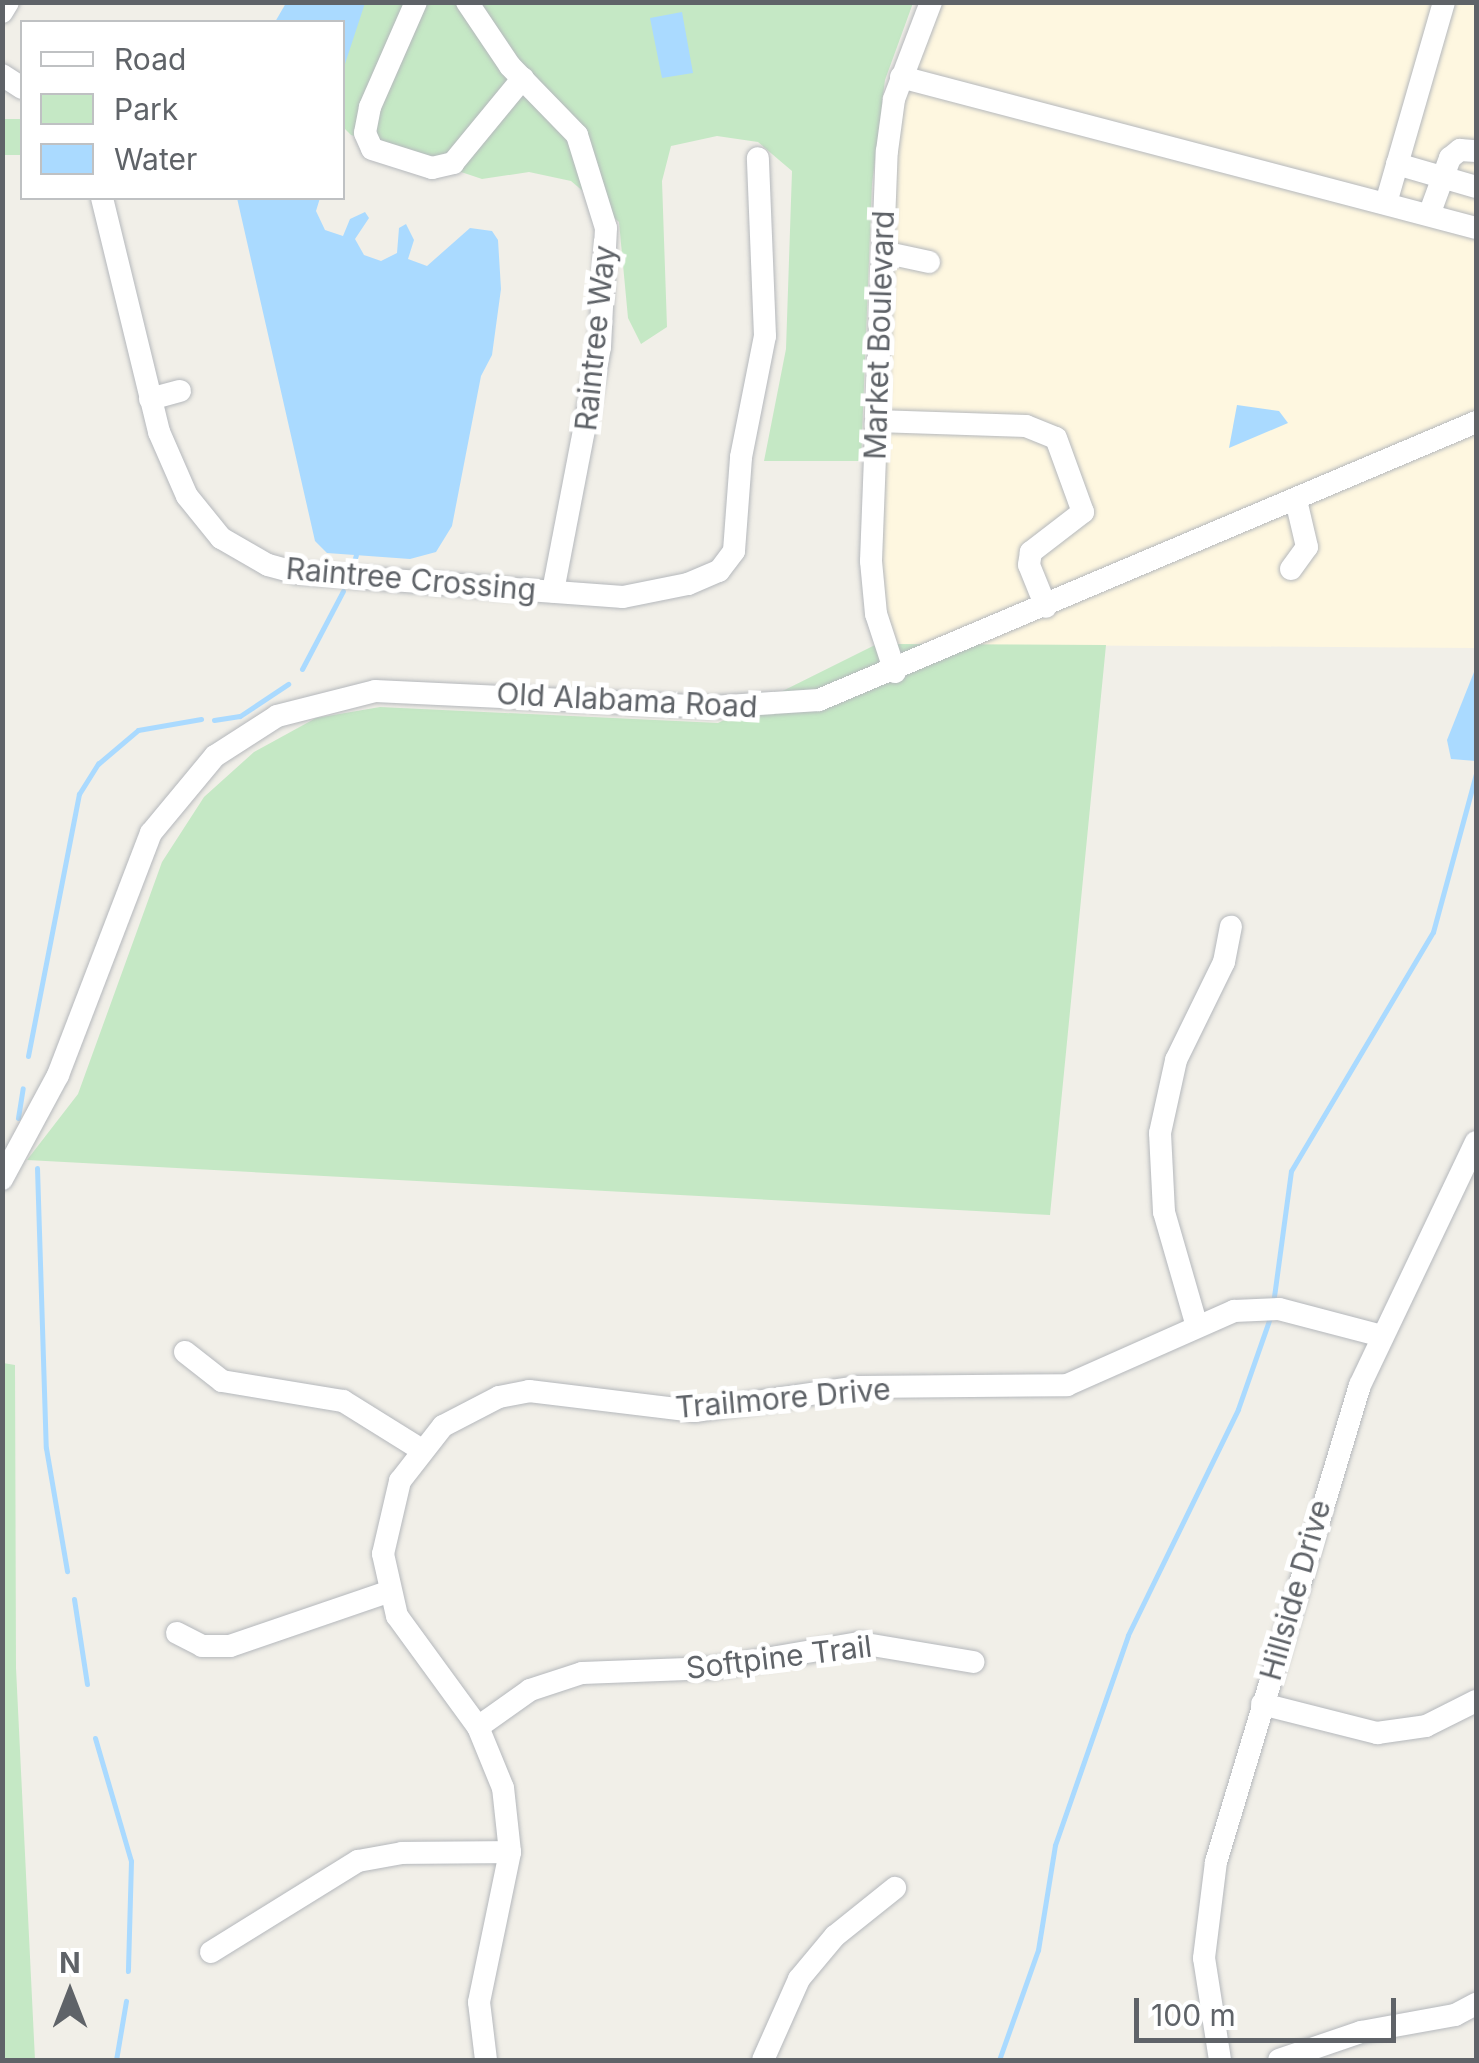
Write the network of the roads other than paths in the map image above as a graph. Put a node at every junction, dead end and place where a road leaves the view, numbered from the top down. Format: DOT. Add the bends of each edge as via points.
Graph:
graph roads {
  1 [pos="8,2"];
  2 [pos="416,2"];
  3 [pos="467,2"];
  4 [pos="931,2"];
  5 [pos="1444,2"];
  6 [pos="2,12"];
  7 [pos="901,76"];
  8 [pos="523,78"];
  9 [pos="1476,151"];
  10 [pos="758,158"];
  11 [pos="1397,164"];
  12 [pos="1443,178"];
  13 [pos="1476,186"];
  14 [pos="102,200"];
  15 [pos="1386,203"];
  16 [pos="1429,215"];
  17 [pos="1476,228"];
  18 [pos="883,252"];
  19 [pos="929,262"];
  20 [pos="180,391"];
  21 [pos="150,399"];
  22 [pos="876,421"];
  23 [pos="1476,422"];
  24 [pos="1296,500"];
  25 [pos="1291,569"];
  26 [pos="553,592"];
  27 [pos="1046,607"];
  28 [pos="895,672"];
  29 [pos="1232,927"];
  30 [pos="1476,1142"];
  31 [pos="2,1179"];
  32 [pos="1196,1323"];
  33 [pos="1382,1336"];
  34 [pos="186,1352"];
  35 [pos="420,1449"];
  36 [pos="388,1592"];
  37 [pos="177,1633"];
  38 [pos="973,1662"];
  39 [pos="1476,1701"];
  40 [pos="1262,1704"];
  41 [pos="478,1727"];
  42 [pos="510,1852"];
  43 [pos="895,1888"];
  44 [pos="211,1952"];
  45 [pos="1476,2004"];
  46 [pos="486,2060"];
  47 [pos="763,2060"];
  48 [pos="1220,2060"];
  49 [pos="1279,2060"];
  1 -- 6 [label="street"];
  2 -- 8 [label="street" via="370,107 365,132 372,148 432,168 453,163"];
  3 -- 8 [label="street, Raintree Way"];
  4 -- 7 [label="street, Market Boulevard"];
  5 -- 11 [label="street"];
  7 -- 15 [label="street"];
  7 -- 18 [label="street, Market Boulevard" via="886,152"];
  8 -- 26 [label="street, Raintree Way" via="577,134 596,181 607,259 600,347"];
  9 -- 12 [label="street" via="1456,152"];
  10 -- 26 [label="street, Raintree Crossing" via="766,336 741,457 730,562 654,595"];
  11 -- 12 [label="street"];
  11 -- 15 [label="street"];
  12 -- 13 [label="street"];
  12 -- 16 [label="street"];
  14 -- 21 [label="street, Raintree Crossing"];
  15 -- 16 [label="street"];
  16 -- 17 [label="street"];
  18 -- 19 [label="street"];
  18 -- 22 [label="street, Market Boulevard"];
  20 -- 21 [label="street"];
  21 -- 26 [label="street, Raintree Crossing" via="172,467 195,508 222,538 268,565"];
  22 -- 27 [label="street" via="1026,426 1056,438 1083,512 1031,552 1029,565"];
  22 -- 28 [label="street, Market Boulevard" via="872,591"];
  23 -- 24 [label="street, Old Alabama Road"];
  24 -- 25 [label="street" via="1307,547"];
  24 -- 27 [label="street, Old Alabama Road"];
  27 -- 28 [label="street, Old Alabama Road"];
  28 -- 31 [label="street, Old Alabama Road" via="820,700 749,708 376,691 309,704 246,734 190,780 151,834 58,1075"];
  29 -- 32 [label="street" via="1224,962 1176,1060 1160,1133 1164,1212"];
  30 -- 33 [label="street, Hillside Drive"];
  32 -- 33 [label="street, Trailmore Drive" via="1279,1309"];
  32 -- 35 [label="street, Trailmore Drive" via="1112,1371 1067,1385 857,1387 695,1411 529,1391 468,1410"];
  33 -- 40 [label="street, Hillside Drive" via="1336,1450"];
  34 -- 35 [label="street" via="222,1381 343,1400"];
  35 -- 36 [label="street, Trailmore Drive" via="387,1517"];
  36 -- 37 [label="street" via="230,1646 202,1646"];
  36 -- 41 [label="street, Trailmore Drive" via="410,1640"];
  38 -- 41 [label="street, Softpine Trail" via="860,1643 713,1668 582,1673 530,1690"];
  39 -- 40 [label="street" via="1426,1726 1377,1732"];
  40 -- 48 [label="street, Hillside Drive" via="1206,1919 1207,2002"];
  41 -- 42 [label="street, Trailmore Drive" via="503,1788"];
  42 -- 44 [label="street" via="402,1853 358,1862"];
  42 -- 46 [label="street, Trailmore Drive" via="479,2002"];
  43 -- 47 [label="street" via="834,1936 799,1979"];
  45 -- 49 [label="street" via="1456,2015 1361,2032"];
}
